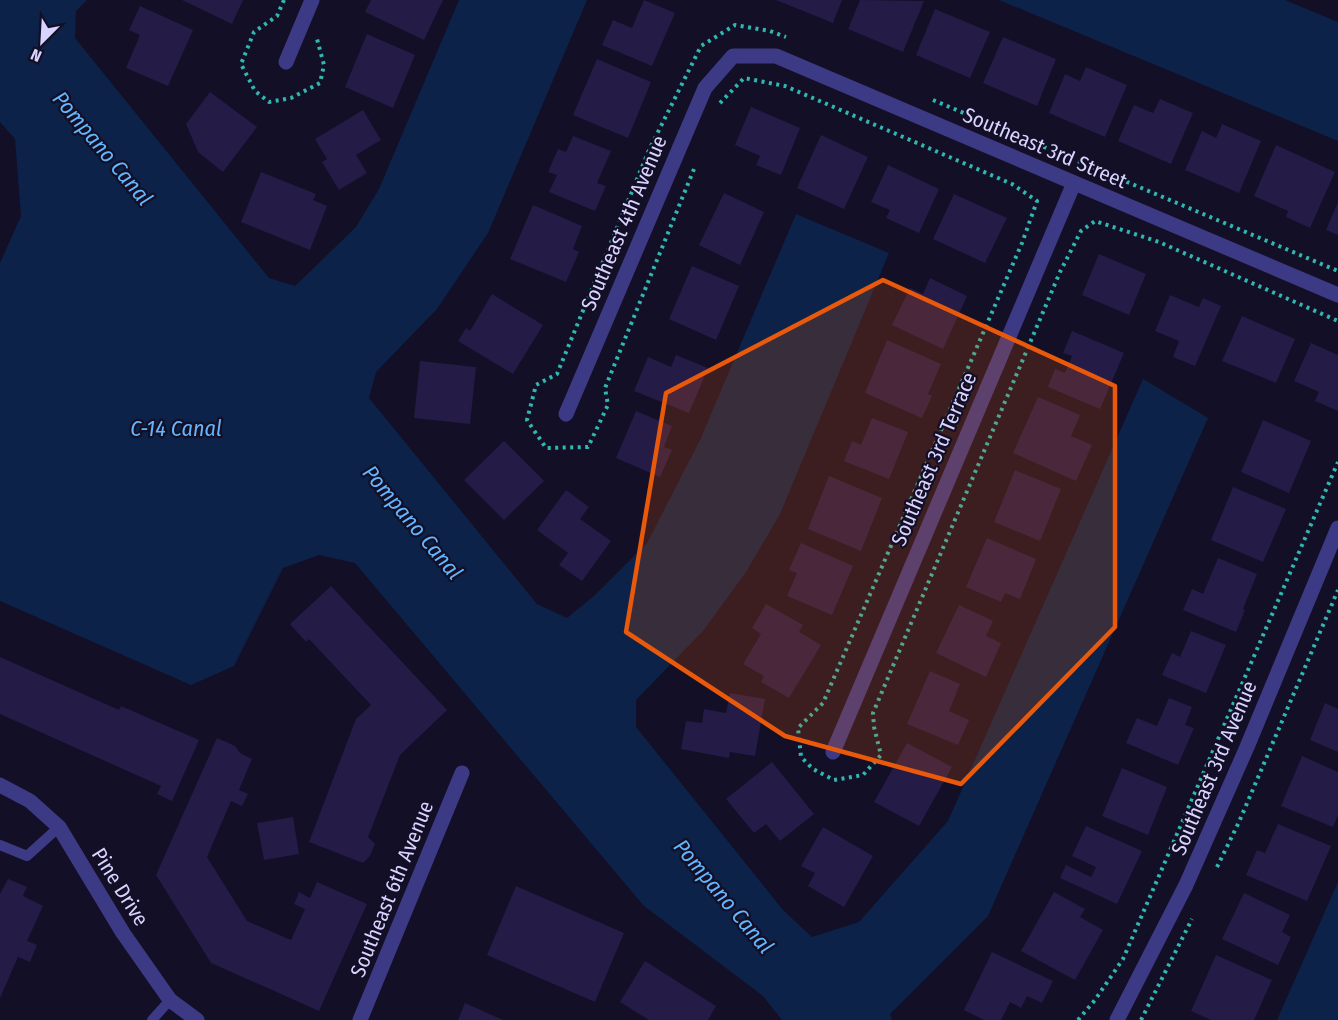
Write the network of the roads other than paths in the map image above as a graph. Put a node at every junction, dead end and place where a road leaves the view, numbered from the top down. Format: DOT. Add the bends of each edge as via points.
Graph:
graph roads {
  1 [pos="312,0"];
  2 [pos="733,56"];
  3 [pos="286,62"];
  4 [pos="1074,183"];
  5 [pos="1338,295"];
  6 [pos="566,414"];
  7 [pos="1338,528"];
  8 [pos="833,752"];
  9 [pos="462,773"];
  10 [pos="0,785"];
  11 [pos="59,827"];
  12 [pos="0,845"];
  13 [pos="170,1000"];
  14 [pos="152,1020"];
  15 [pos="197,1020"];
  16 [pos="360,1020"];
  17 [pos="1117,1020"];
  1 -- 3 [label="street"];
  2 -- 4 [label="street, Southeast 3rd Street" via="776,56"];
  2 -- 6 [label="street, Southeast 4th Avenue" via="705,88"];
  4 -- 5 [label="street, Southeast 3rd Street"];
  4 -- 8 [label="street, Southeast 3rd Terrace"];
  7 -- 17 [label="street, Southeast 3rd Avenue" via="1198,857"];
  9 -- 16 [label="street, Southeast 6th Avenue"];
  10 -- 11 [label="street, Pine Drive" via="30,801"];
  11 -- 12 [label="lane" via="27,856"];
  11 -- 13 [label="street, Pine Drive" via="123,933"];
  13 -- 14 [label="lane"];
  13 -- 15 [label="street, Pine Drive"];
}
